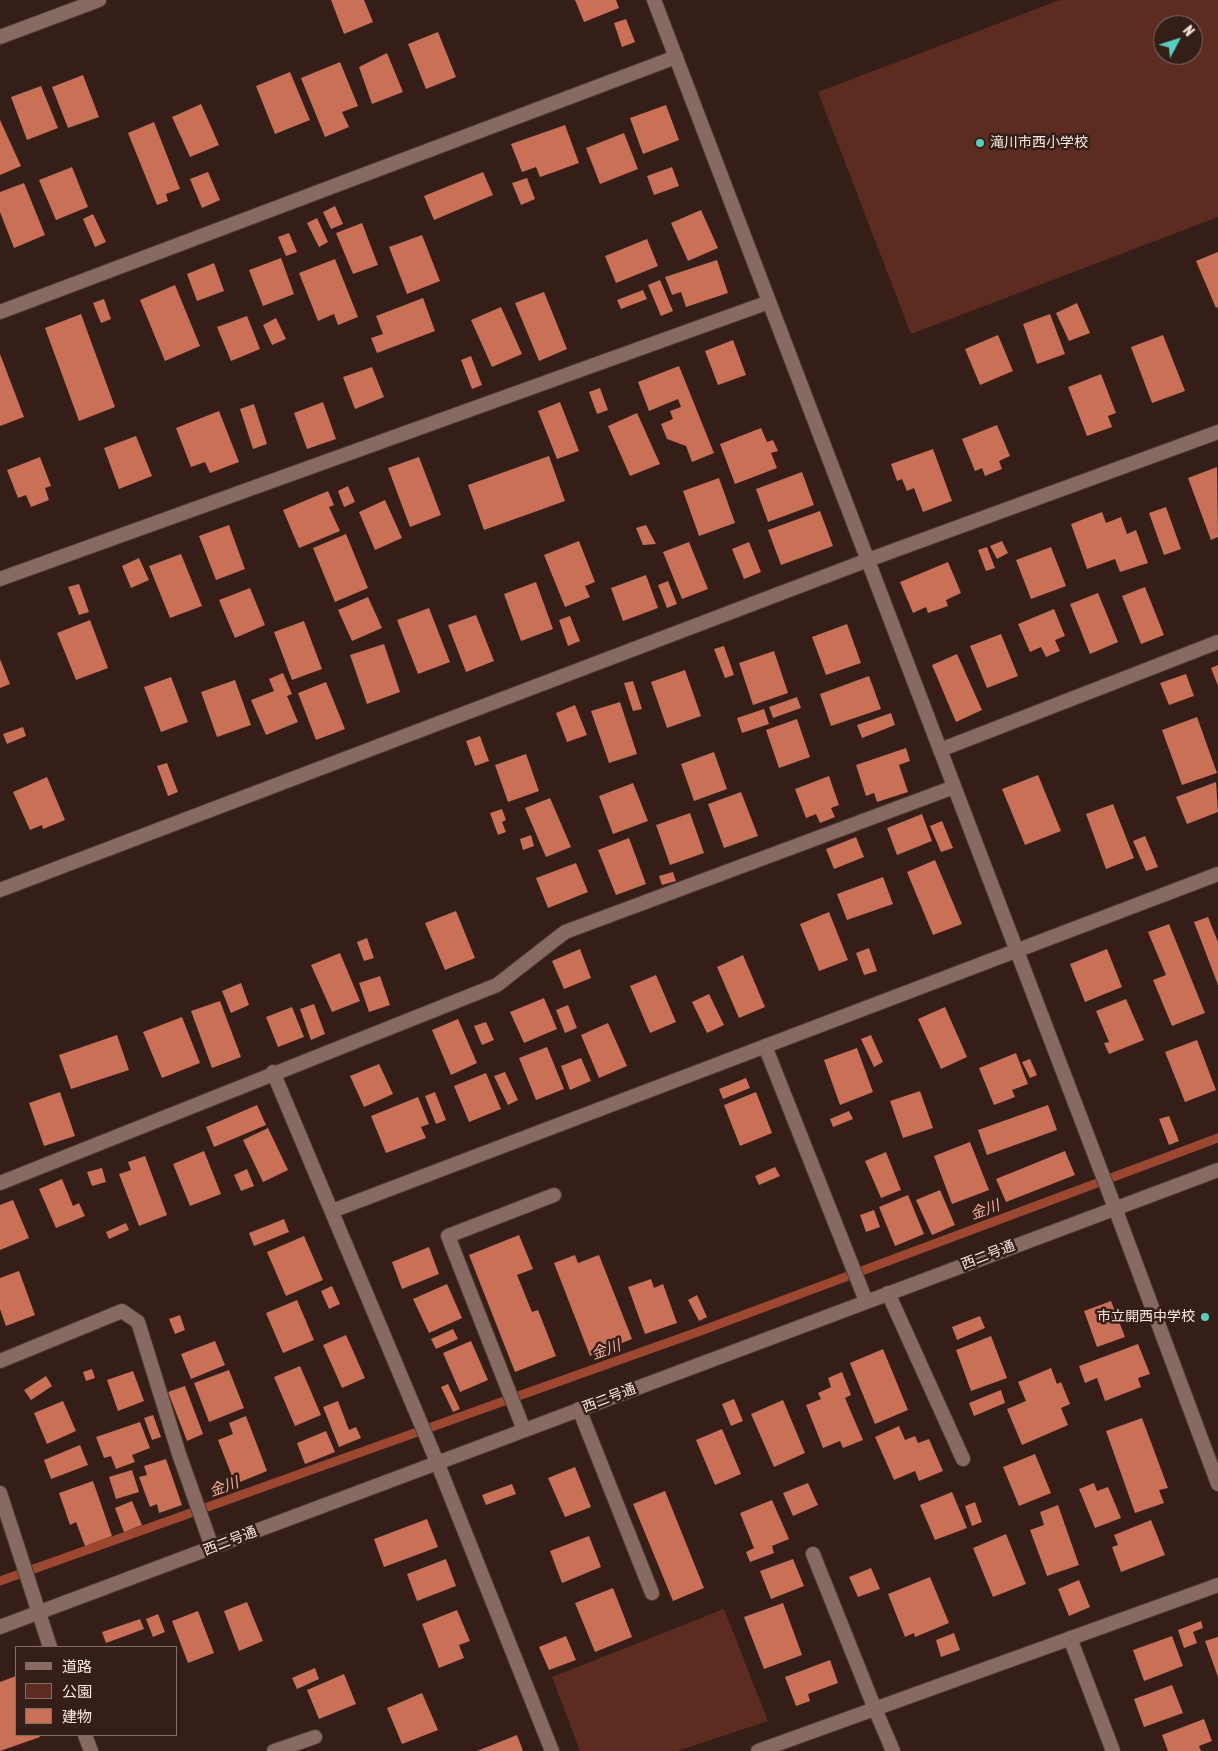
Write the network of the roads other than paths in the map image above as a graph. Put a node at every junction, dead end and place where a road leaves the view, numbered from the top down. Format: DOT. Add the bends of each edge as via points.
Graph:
graph roads {
  1 [pos="99,0"];
  2 [pos="654,0"];
  3 [pos="0,37"];
  4 [pos="676,57"];
  5 [pos="770,302"];
  6 [pos="0,312"];
  7 [pos="1218,432"];
  8 [pos="868,560"];
  9 [pos="0,579"];
  10 [pos="1218,642"];
  11 [pos="940,750"];
  12 [pos="954,788"];
  13 [pos="1218,874"];
  14 [pos="0,890"];
  15 [pos="1016,950"];
  16 [pos="765,1046"];
  17 [pos="274,1072"];
  18 [pos="1218,1170"];
  19 [pos="0,1183"];
  20 [pos="554,1195"];
  21 [pos="1115,1208"];
  22 [pos="332,1211"];
  23 [pos="888,1293"];
  24 [pos="866,1301"];
  25 [pos="0,1361"];
  26 [pos="579,1409"];
  27 [pos="524,1430"];
  28 [pos="963,1460"];
  29 [pos="437,1462"];
  30 [pos="1218,1484"];
  31 [pos="0,1493"];
  32 [pos="212,1547"];
  33 [pos="812,1554"];
  34 [pos="1218,1584"];
  35 [pos="652,1593"];
  36 [pos="37,1613"];
  37 [pos="0,1627"];
  38 [pos="1070,1638"];
  39 [pos="50,1646"];
  40 [pos="875,1709"];
  41 [pos="85,1736"];
  42 [pos="315,1737"];
  43 [pos="91,1751"];
  44 [pos="274,1751"];
  45 [pos="552,1751"];
  46 [pos="758,1751"];
  47 [pos="893,1751"];
  48 [pos="1114,1751"];
  1 -- 3 [label="street"];
  2 -- 4 [label="street"];
  4 -- 5 [label="street"];
  4 -- 6 [label="street"];
  5 -- 8 [label="street"];
  5 -- 9 [label="street"];
  7 -- 8 [label="street"];
  8 -- 11 [label="street"];
  8 -- 14 [label="street"];
  10 -- 11 [label="street"];
  11 -- 12 [label="street"];
  12 -- 15 [label="street"];
  12 -- 17 [label="street" via="565,932 497,985"];
  13 -- 15 [label="street"];
  15 -- 16 [label="street"];
  15 -- 21 [label="street"];
  16 -- 22 [label="street"];
  16 -- 24 [label="street"];
  17 -- 19 [label="street"];
  17 -- 22 [label="street"];
  18 -- 21 [label="street, 西二号通"];
  20 -- 27 [label="street" via="448,1236"];
  21 -- 23 [label="street, 西二号通"];
  21 -- 30 [label="street"];
  22 -- 29 [label="street"];
  23 -- 24 [label="street, 西二号通"];
  23 -- 28 [label="street"];
  24 -- 26 [label="street, 西二号通"];
  25 -- 32 [label="street" via="122,1311 138,1322"];
  26 -- 27 [label="street, 西二号通"];
  26 -- 35 [label="street"];
  27 -- 29 [label="street, 西二号通"];
  29 -- 32 [label="street, 西二号通"];
  29 -- 45 [label="street"];
  31 -- 36 [label="street"];
  32 -- 36 [label="street, 西二号通"];
  33 -- 40 [label="street"];
  34 -- 38 [label="street"];
  36 -- 37 [label="street, 西二号通"];
  36 -- 39 [label="street"];
  38 -- 40 [label="street"];
  38 -- 48 [label="street"];
  40 -- 46 [label="street"];
  40 -- 47 [label="street"];
  41 -- 43 [label="street"];
  42 -- 44 [label="street"];
}
